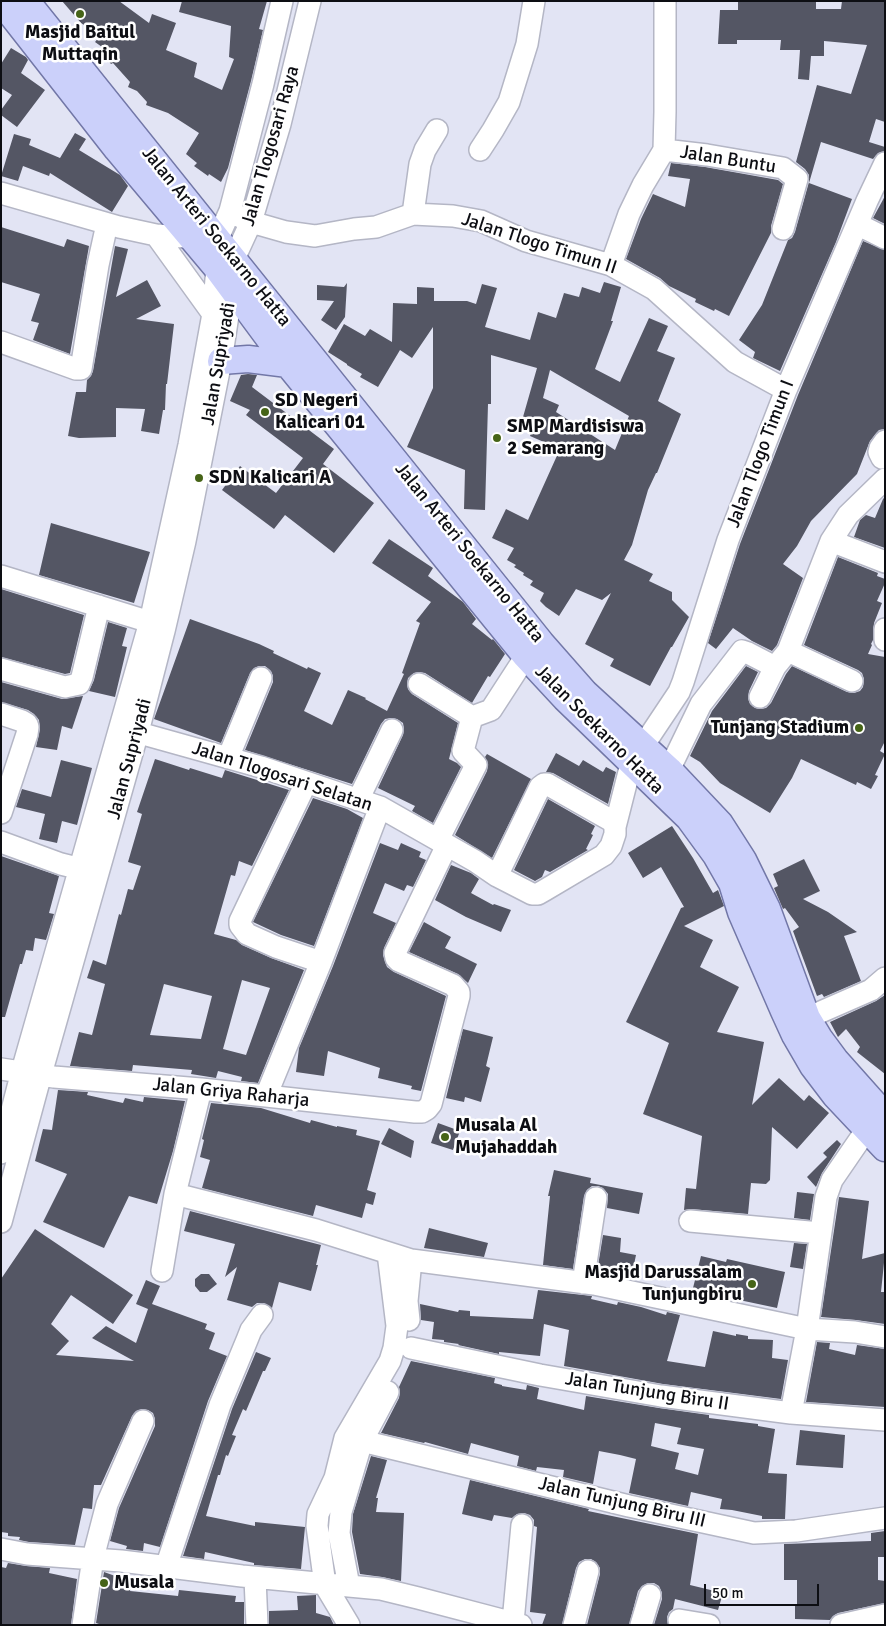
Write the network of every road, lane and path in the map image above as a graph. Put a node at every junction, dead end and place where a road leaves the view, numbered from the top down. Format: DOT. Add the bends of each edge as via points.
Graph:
graph roads {
  1 [pos="1,1"];
  2 [pos="26,1"];
  3 [pos="282,1"];
  4 [pos="310,1"];
  5 [pos="534,1"];
  6 [pos="665,1"];
  7 [pos="437,130"];
  8 [pos="480,150"];
  9 [pos="664,150"];
  10 [pos="885,163"];
  11 [pos="1,193"];
  12 [pos="230,211"];
  13 [pos="413,214"];
  14 [pos="251,222"];
  15 [pos="107,224"];
  16 [pos="857,224"];
  17 [pos="783,229"];
  18 [pos="156,235"];
  19 [pos="190,237"];
  20 [pos="885,238"];
  21 [pos="217,240"];
  22 [pos="611,265"];
  23 [pos="228,272"];
  24 [pos="213,314"];
  25 [pos="1,342"];
  26 [pos="221,362"];
  27 [pos="288,364"];
  28 [pos="786,390"];
  29 [pos="196,446"];
  30 [pos="884,469"];
  31 [pos="831,541"];
  32 [pos="885,562"];
  33 [pos="1,576"];
  34 [pos="99,606"];
  35 [pos="150,622"];
  36 [pos="885,629"];
  37 [pos="885,640"];
  38 [pos="526,656"];
  39 [pos="781,659"];
  40 [pos="1,669"];
  41 [pos="261,678"];
  42 [pos="852,681"];
  43 [pos="419,684"];
  44 [pos="760,696"];
  45 [pos="1,714"];
  46 [pos="472,717"];
  47 [pos="129,730"];
  48 [pos="392,730"];
  49 [pos="637,755"];
  50 [pos="228,758"];
  51 [pos="669,770"];
  52 [pos="306,783"];
  53 [pos="358,800"];
  54 [pos="380,807"];
  55 [pos="1,813"];
  56 [pos="615,827"];
  57 [pos="1,842"];
  58 [pos="442,843"];
  59 [pos="81,869"];
  60 [pos="497,876"];
  61 [pos="321,962"];
  62 [pos="885,978"];
  63 [pos="807,1018"];
  64 [pos="1,1069"];
  65 [pos="32,1073"];
  66 [pos="201,1089"];
  67 [pos="266,1096"];
  68 [pos="876,1122"];
  69 [pos="885,1148"];
  70 [pos="1,1152"];
  71 [pos="5,1192"];
  72 [pos="175,1194"];
  73 [pos="596,1198"];
  74 [pos="690,1221"];
  75 [pos="1,1222"];
  76 [pos="820,1233"];
  77 [pos="388,1253"];
  78 [pos="411,1260"];
  79 [pos="162,1272"];
  80 [pos="583,1283"];
  81 [pos="262,1315"];
  82 [pos="807,1329"];
  83 [pos="885,1337"];
  84 [pos="411,1348"];
  85 [pos="791,1413"];
  86 [pos="885,1420"];
  87 [pos="143,1421"];
  88 [pos="362,1441"];
  89 [pos="885,1518"];
  90 [pos="522,1525"];
  91 [pos="1,1549"];
  92 [pos="93,1558"];
  93 [pos="166,1567"];
  94 [pos="588,1571"];
  95 [pos="255,1578"];
  96 [pos="325,1585"];
  97 [pos="349,1586"];
  98 [pos="650,1595"];
  99 [pos="885,1615"];
  100 [pos="679,1620"];
  101 [pos="517,1624"];
  102 [pos="83,1625"];
  103 [pos="257,1625"];
  104 [pos="349,1625"];
  105 [pos="574,1625"];
  106 [pos="641,1625"];
  107 [pos="709,1625"];
  108 [pos="842,1625"];
  1 -- 19 [label="main road, Jalan Arteri Soekarno Hatta"];
  2 -- 21 [label="main road, Jalan Arteri Soekarno Hatta"];
  3 -- 12 [label="street, Jalan Tlogosari Raya"];
  4 -- 14 [label="street, Jalan Tlogosari Raya" via="280,124"];
  5 -- 8 [label="street" via="527,44 509,102"];
  6 -- 9 [label="street"];
  7 -- 13 [label="street" via="420,164"];
  9 -- 17 [label="street, Jalan Buntu" via="783,168 797,178"];
  9 -- 22 [label="street" via="629,214"];
  10 -- 16 [label="street, Jalan Tlogo Timun I"];
  11 -- 15 [label="street"];
  12 -- 14 [label="street, Jalan Tlogo Timun II"];
  12 -- 21 [label="street, Jalan Tlogosari Raya"];
  13 -- 14 [label="street, Jalan Tlogo Timun II" via="376,227 315,236"];
  13 -- 22 [label="street, Jalan Tlogo Timun II" via="480,221 526,241"];
  14 -- 23 [label="street, Jalan Tlogosari Raya"];
  15 -- 18 [label="street"];
  15 -- 25 [label="street" via="81,369"];
  16 -- 20 [label="street"];
  16 -- 28 [label="street, Jalan Tlogo Timun I"];
  18 -- 19 [label="street"];
  18 -- 24 [label="street"];
  19 -- 21 [label="street"];
  19 -- 23 [label="main road, Jalan Arteri Soekarno Hatta"];
  21 -- 23 [label="main road, Jalan Arteri Soekarno Hatta"];
  22 -- 28 [label="street, Jalan Tlogo Timun II" via="654,289 735,362"];
  23 -- 24 [label="street, Jalan Supriyadi"];
  23 -- 26 [label="street, Jalan Supriyadi"];
  23 -- 27 [label="main road, Jalan Soekarno Hatta"];
  23 -- 49 [label="main road, Jalan Arteri Soekarno Hatta"];
  24 -- 29 [label="street, Jalan Supriyadi"];
  26 -- 27 [label="main road" via="248,360"];
  26 -- 29 [label="street, Jalan Supriyadi"];
  27 -- 38 [label="main road, Jalan Soekarno Hatta"];
  28 -- 49 [label="street, Jalan Tlogo Timun I" via="728,540 684,682"];
  29 -- 35 [label="street, Jalan Supriyadi"];
  29 -- 47 [label="street, Jalan Supriyadi" via="166,622"];
  30 -- 31 [label="street"];
  31 -- 32 [label="street"];
  31 -- 39 [label="street"];
  33 -- 34 [label="street"];
  34 -- 35 [label="street"];
  34 -- 40 [label="street" via="79,684 65,687"];
  35 -- 47 [label="street, Jalan Supriyadi"];
  36 -- 37 [label="street"];
  38 -- 46 [label="street" via="492,710"];
  38 -- 49 [label="main road, Jalan Soekarno Hatta" via="565,698"];
  39 -- 42 [label="street"];
  39 -- 44 [label="street"];
  39 -- 51 [label="street" via="742,651 701,704"];
  41 -- 50 [label="street"];
  43 -- 46 [label="street"];
  45 -- 55 [label="street" via="22,721 28,727"];
  46 -- 58 [label="street" via="463,751 476,765"];
  47 -- 50 [label="street, Jalan Tlogosari Selatan"];
  47 -- 59 [label="street, Jalan Supriyadi"];
  47 -- 65 [label="street, Jalan Supriyadi"];
  48 -- 53 [label="street"];
  49 -- 51 [label="main road, Jalan Arteri Soekarno Hatta"];
  49 -- 56 [label="street"];
  49 -- 68 [label="main road, Jalan Soekarno Hatta" via="689,818 732,883 795,1035 813,1066 835,1095"];
  50 -- 52 [label="street, Jalan Tlogosari Selatan"];
  51 -- 63 [label="main road, Jalan Arteri Soekarno Hatta" via="720,824 744,860 767,909"];
  52 -- 53 [label="street, Jalan Tlogosari Selatan"];
  52 -- 61 [label="street" via="240,926 247,934 276,947"];
  53 -- 54 [label="street, Jalan Tlogosari Selatan"];
  54 -- 58 [label="street, Jalan Tlogosari Selatan"];
  54 -- 61 [label="street"];
  56 -- 60 [label="street, Jalan Tlogosari Selatan" via="612,846 604,855 538,894"];
  56 -- 60 [label="street" via="612,821 544,784"];
  57 -- 59 [label="street"];
  58 -- 60 [label="street, Jalan Tlogosari Selatan"];
  58 -- 67 [label="street, Jalan Griya Raharja" via="395,953 399,961 453,985 459,992 432,1104 422,1112"];
  59 -- 65 [label="street, Jalan Supriyadi"];
  61 -- 67 [label="street"];
  62 -- 63 [label="street" via="871,990"];
  63 -- 68 [label="main road, Jalan Arteri Soekarno Hatta"];
  64 -- 65 [label="street, Jalan Griya Raharja"];
  65 -- 66 [label="street, Jalan Griya Raharja"];
  65 -- 70 [label="street, Jalan Supriyadi"];
  65 -- 71 [label="street, Jalan Supriyadi"];
  66 -- 67 [label="street, Jalan Griya Raharja"];
  66 -- 72 [label="street"];
  68 -- 69 [label="main road, Jalan Soekarno Hatta"];
  68 -- 76 [label="street" via="832,1180"];
  71 -- 75 [label="street, Jalan Supriyadi"];
  72 -- 77 [label="street" via="316,1230"];
  72 -- 79 [label="street"];
  73 -- 80 [label="street"];
  74 -- 76 [label="street"];
  76 -- 82 [label="street"];
  77 -- 78 [label="street"];
  77 -- 96 [label="street" via="397,1326 394,1348 390,1361 345,1438 336,1478 318,1514"];
  78 -- 80 [label="street"];
  78 -- 84 [label="street" via="407,1301"];
  80 -- 82 [label="street"];
  81 -- 93 [label="street" via="249,1335 220,1405"];
  82 -- 83 [label="street"];
  82 -- 85 [label="street"];
  84 -- 85 [label="street, Jalan Tunjung Biru II" via="540,1375"];
  84 -- 88 [label="street"];
  85 -- 86 [label="street, Jalan Tunjung Biru II"];
  87 -- 92 [label="street" via="107,1504"];
  88 -- 89 [label="street, Jalan Tunjung Biru III" via="754,1533 796,1531"];
  88 -- 97 [label="street" via="345,1496 338,1533"];
  90 -- 101 [label="street"];
  91 -- 92 [label="street"];
  92 -- 93 [label="street"];
  92 -- 102 [label="street"];
  93 -- 95 [label="street"];
  94 -- 105 [label="street"];
  95 -- 96 [label="street"];
  95 -- 103 [label="street"];
  96 -- 97 [label="street"];
  96 -- 104 [label="street"];
  97 -- 101 [label="street" via="381,1589"];
  98 -- 106 [label="street"];
  99 -- 108 [label="street"];
  100 -- 107 [label="street"];
}
